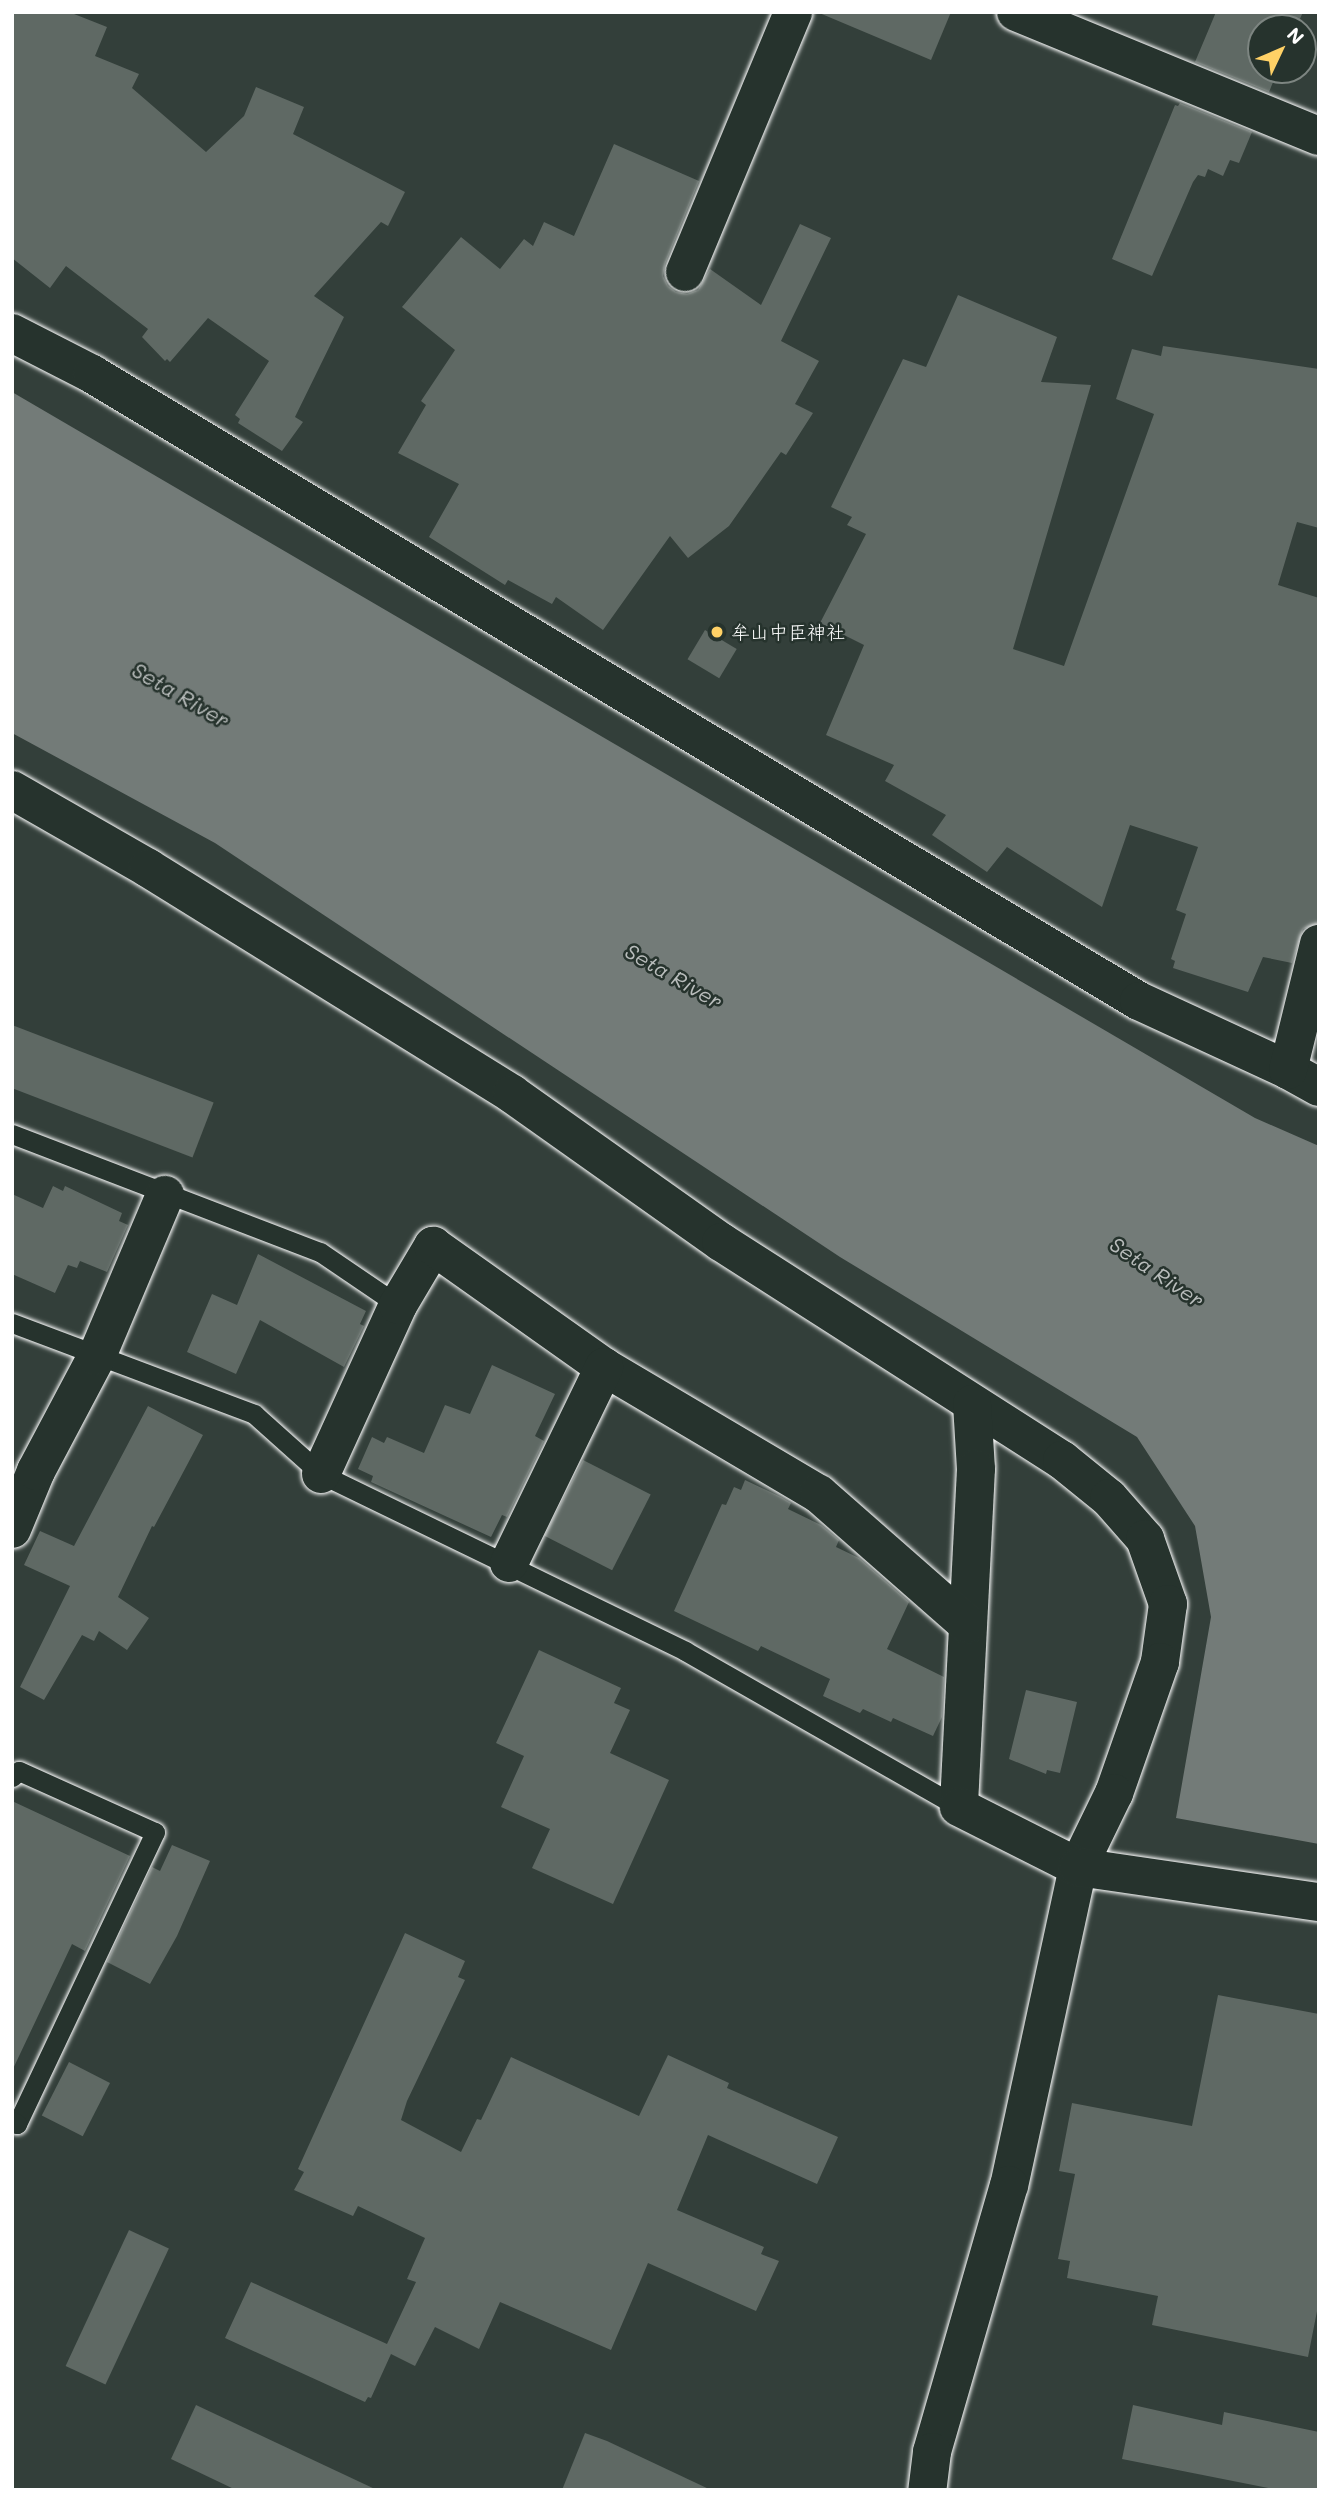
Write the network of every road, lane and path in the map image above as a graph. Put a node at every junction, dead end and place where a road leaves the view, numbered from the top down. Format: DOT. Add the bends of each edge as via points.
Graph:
graph roads {
  1 [pos="793,12"];
  2 [pos="1016,12"];
  3 [pos="1319,136"];
  4 [pos="685,272"];
  5 [pos="12,333"];
  6 [pos="12,790"];
  7 [pos="1319,944"];
  8 [pos="1303,1079"];
  9 [pos="12,1134"];
  10 [pos="165,1195"];
  11 [pos="398,1305"];
  12 [pos="12,1323"];
  13 [pos="97,1356"];
  14 [pos="604,1367"];
  15 [pos="972,1404"];
  16 [pos="24,1466"];
  17 [pos="321,1475"];
  18 [pos="12,1530"];
  19 [pos="509,1563"];
  20 [pos="967,1624"];
  21 [pos="12,1777"];
  22 [pos="959,1807"];
  23 [pos="1078,1867"];
  24 [pos="1319,1902"];
  25 [pos="12,2121"];
  26 [pos="927,2490"];
  1 -- 4 [label="street"];
  2 -- 3 [label="street"];
  5 -- 8 [label="street" via="103,381 1139,1001"];
  6 -- 15 [label="street" via="148,868 512,1094 721,1242"];
  7 -- 8 [label="street"];
  9 -- 10 [label="lane"];
  10 -- 11 [label="lane" via="320,1252"];
  10 -- 13 [label="street"];
  11 -- 14 [label="street" via="433,1246"];
  11 -- 17 [label="street"];
  12 -- 13 [label="lane"];
  13 -- 16 [label="street"];
  13 -- 17 [label="lane" via="254,1414"];
  14 -- 19 [label="street"];
  14 -- 20 [label="street" via="820,1494"];
  15 -- 20 [label="street" via="976,1469"];
  15 -- 23 [label="street" via="1062,1460 1109,1498 1145,1539 1168,1604 1160,1662 1114,1793"];
  16 -- 18 [label="street"];
  17 -- 19 [label="lane"];
  19 -- 22 [label="lane" via="685,1651"];
  20 -- 22 [label="street"];
  21 -- 25 [label="lane" via="19,1771 155,1832 17,2123"];
  22 -- 23 [label="street"];
  23 -- 24 [label="street"];
  23 -- 26 [label="street" via="1009,2185 933,2452"];
}
